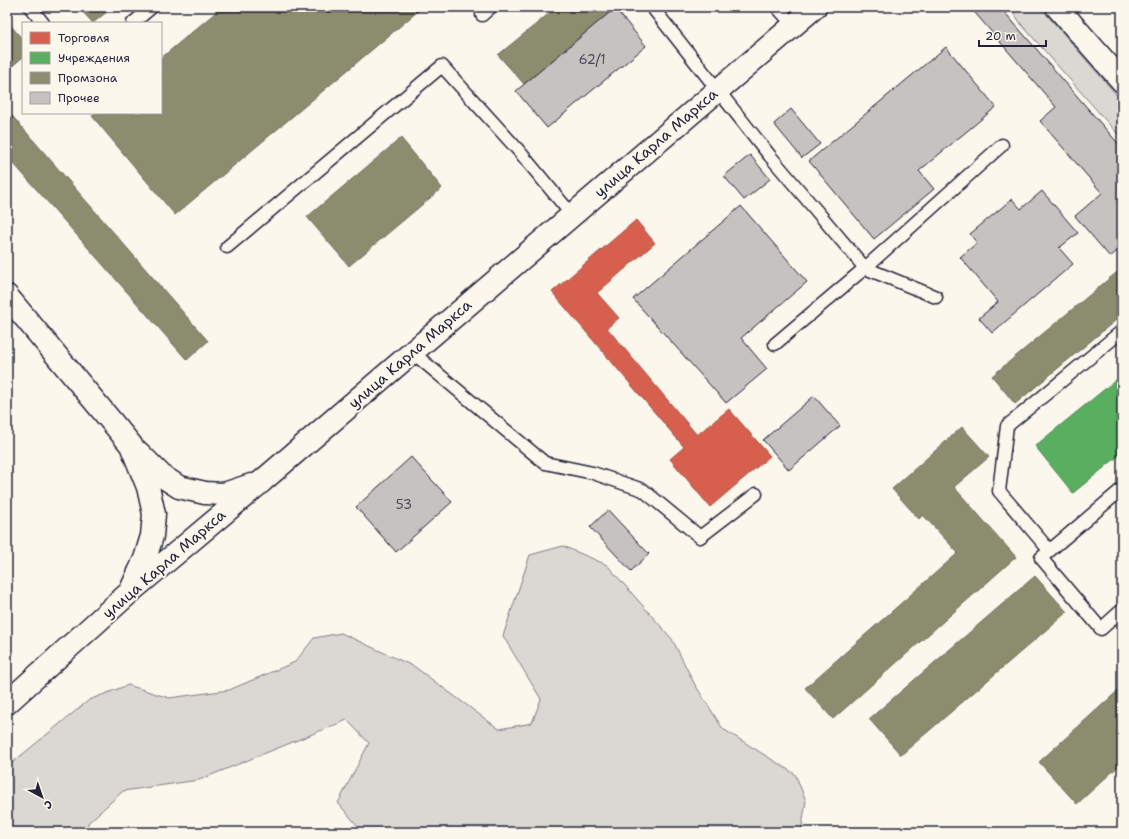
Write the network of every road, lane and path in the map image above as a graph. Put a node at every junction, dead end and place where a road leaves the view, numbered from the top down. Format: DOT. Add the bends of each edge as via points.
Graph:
graph roads {
  1 [pos="30,7"];
  2 [pos="152,7"];
  3 [pos="491,7"];
  4 [pos="652,7"];
  5 [pos="777,7"];
  6 [pos="815,7"];
  7 [pos="1057,7"];
  8 [pos="482,15"];
  9 [pos="42,22"];
  10 [pos="134,22"];
  11 [pos="794,26"];
  12 [pos="1122,81"];
  13 [pos="719,89"];
  14 [pos="1002,144"];
  15 [pos="572,215"];
  16 [pos="228,247"];
  17 [pos="865,268"];
  18 [pos="7,296"];
  19 [pos="936,297"];
  20 [pos="1122,331"];
  21 [pos="775,344"];
  22 [pos="412,352"];
  23 [pos="131,445"];
  24 [pos="261,482"];
  25 [pos="1122,488"];
  26 [pos="756,494"];
  27 [pos="1049,550"];
  28 [pos="130,592"];
  29 [pos="1122,610"];
  30 [pos="7,703"];
  1 -- 9 [label="lane"];
  2 -- 10 [label="lane"];
  3 -- 8 [label="lane"];
  4 -- 13 [label="lane"];
  5 -- 11 [label="lane"];
  6 -- 11 [label="street, улица Карла Маркса"];
  7 -- 12 [label="street"];
  11 -- 13 [label="street, улица Карла Маркса"];
  13 -- 15 [label="street, улица Карла Маркса"];
  13 -- 17 [label="lane" via="770,156"];
  14 -- 17 [label="lane"];
  15 -- 16 [label="lane" via="519,151 442,66"];
  15 -- 22 [label="street, улица Карла Маркса"];
  17 -- 19 [label="lane"];
  17 -- 21 [label="lane"];
  18 -- 23 [label="street"];
  20 -- 27 [label="lane" via="1007,426 999,491"];
  22 -- 24 [label="street, улица Карла Маркса"];
  22 -- 26 [label="lane" via="545,463 593,473 643,490 700,537"];
  23 -- 24 [label="street" via="162,476 179,487 224,494"];
  23 -- 28 [label="street" via="148,487 154,514 152,536 145,559"];
  24 -- 28 [label="street, улица Карла Маркса"];
  25 -- 27 [label="lane"];
  27 -- 29 [label="lane" via="1040,558 1101,628"];
  28 -- 30 [label="street, улица Карла Маркса"];
}
